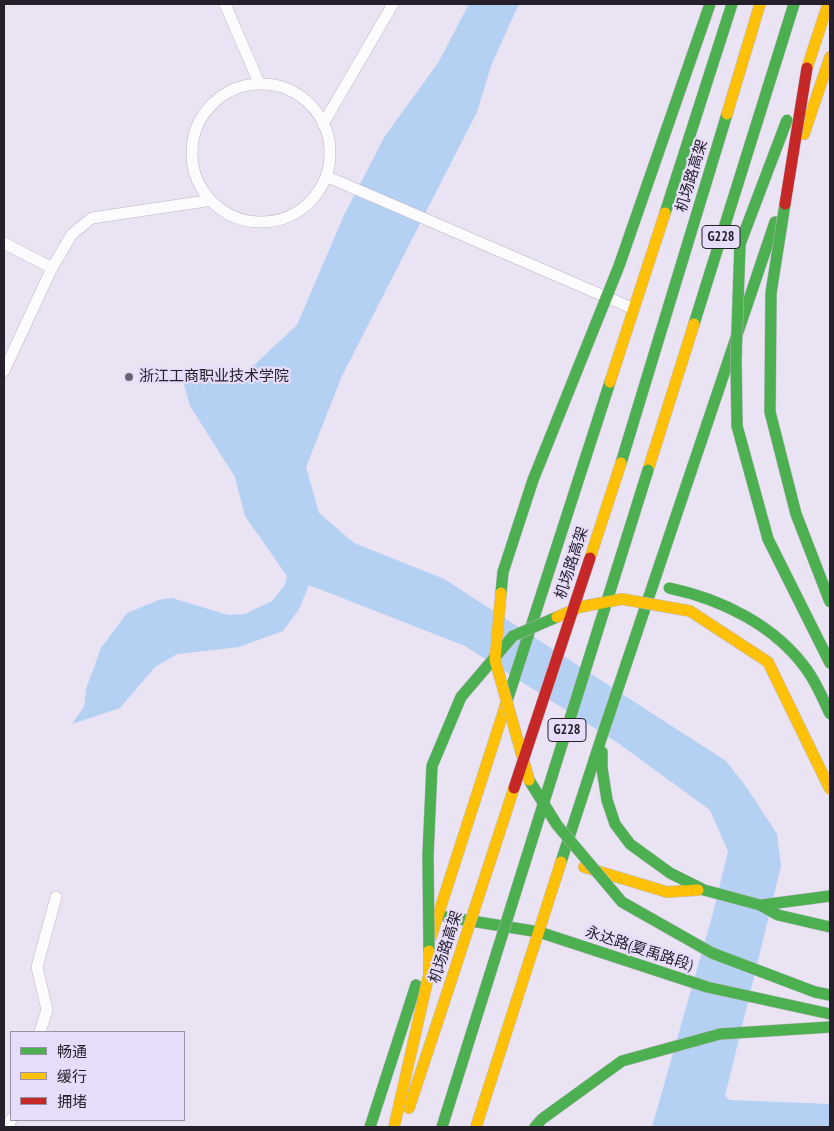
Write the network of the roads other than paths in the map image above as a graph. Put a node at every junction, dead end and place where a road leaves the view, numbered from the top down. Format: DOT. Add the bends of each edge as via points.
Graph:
graph roads {
  1 [pos="225,4"];
  2 [pos="393,4"];
  3 [pos="710,4"];
  4 [pos="732,4"];
  5 [pos="760,4"];
  6 [pos="794,4"];
  7 [pos="828,4"];
  8 [pos="830,57"];
  9 [pos="807,68"];
  10 [pos="259,83"];
  11 [pos="323,124"];
  12 [pos="328,177"];
  13 [pos="206,201"];
  14 [pos="4,243"];
  15 [pos="52,268"];
  16 [pos="634,309"];
  17 [pos="4,371"];
  18 [pos="830,602"];
  19 [pos="580,607"];
  20 [pos="830,663"];
  21 [pos="830,714"];
  22 [pos="603,734"];
  23 [pos="830,789"];
  24 [pos="562,860"];
  25 [pos="704,890"];
  26 [pos="830,896"];
  27 [pos="56,897"];
  28 [pos="760,905"];
  29 [pos="438,916"];
  30 [pos="830,927"];
  31 [pos="539,932"];
  32 [pos="830,995"];
  33 [pos="830,1014"];
  34 [pos="830,1027"];
  35 [pos="40,1031"];
  36 [pos="370,1127"];
  37 [pos="394,1127"];
  38 [pos="403,1127"];
  39 [pos="442,1127"];
  40 [pos="476,1127"];
  41 [pos="536,1127"];
  1 -- 10 [label="lane"];
  2 -- 11 [label="lane"];
  3 -- 32 [label="main road, bridge" via="619,266 533,480 503,572 495,660 527,776 557,825 622,902 712,953"];
  4 -- 16 [label="main road"];
  5 -- 38 [label="main road, 机场路高架 / G228, bridge" via="621,463"];
  6 -- 39 [label="main road, G228, bridge"];
  7 -- 9 [label="main road"];
  8 -- 22 [label="main road"];
  9 -- 18 [label="main road, bridge" via="771,294 770,412 796,514"];
  9 -- 20 [label="main road, bridge" via="740,244 737,426 768,539"];
  10 -- 11 [label="lane" via="292,90 318,112"];
  10 -- 12 [label="lane" via="226,92 202,115 191,147 196,180 210,200 216,207 246,222 280,221 309,205"];
  11 -- 12 [label="lane" via="331,143"];
  12 -- 16 [label="lane"];
  13 -- 15 [label="lane" via="92,218 72,234"];
  14 -- 15 [label="lane"];
  15 -- 17 [label="lane"];
  16 -- 29 [label="main road"];
  19 -- 21 [label="main road, bridge" via="636,586 681,590 726,605 768,631 805,667"];
  19 -- 23 [label="main road, bridge" via="622,598 690,611 768,662"];
  19 -- 37 [label="main road, bridge" via="513,636 461,697 432,766 428,855 429,974"];
  22 -- 24 [label="main road"];
  22 -- 25 [label="main road" via="602,768 615,824 630,844 670,873"];
  24 -- 25 [label="main road" via="667,892"];
  24 -- 31 [label="main road"];
  25 -- 28 [label="main road"];
  26 -- 28 [label="main road"];
  27 -- 35 [label="lane" via="37,967 47,1010"];
  28 -- 30 [label="main road" via="778,915"];
  29 -- 31 [label="main road, 永达路(夏禹路段)"];
  29 -- 36 [label="main road"];
  31 -- 33 [label="main road, 永达路(夏禹路段)" via="707,987"];
  31 -- 40 [label="main road"];
  34 -- 41 [label="main road" via="720,1034 622,1061 542,1119"];
}
